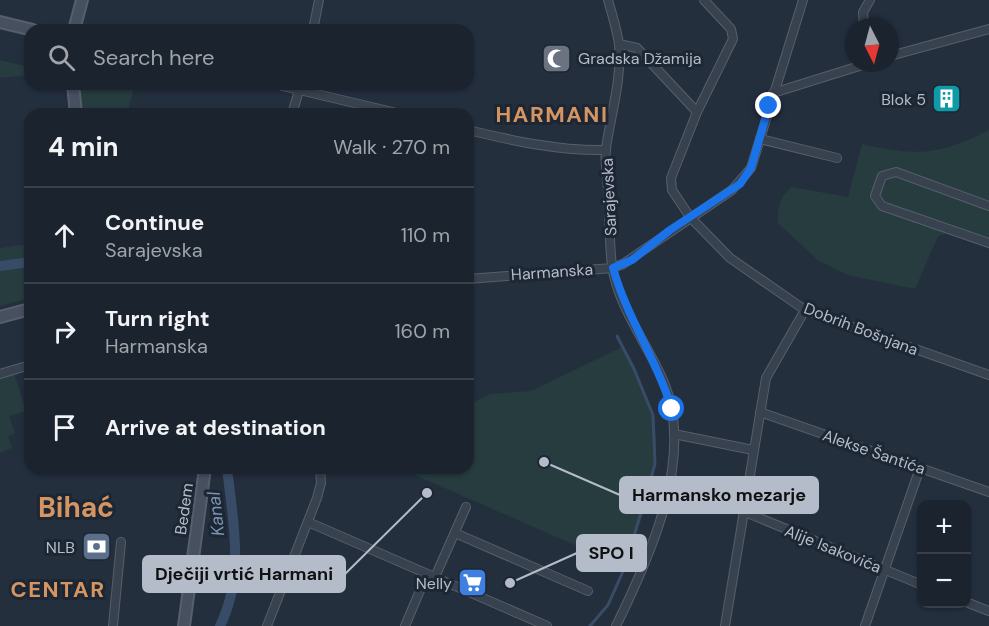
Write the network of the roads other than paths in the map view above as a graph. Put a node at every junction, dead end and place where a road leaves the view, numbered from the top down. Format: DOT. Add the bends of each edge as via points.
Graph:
graph roads {
  1 [pos="82,0"];
  2 [pos="319,0"];
  3 [pos="608,0"];
  4 [pos="704,0"];
  5 [pos="803,0"];
  6 [pos="870,0"];
  7 [pos="863,18"];
  8 [pos="0,22"];
  9 [pos="76,24"];
  10 [pos="314,24"];
  11 [pos="24,28"];
  12 [pos="989,29"];
  13 [pos="619,44"];
  14 [pos="899,54"];
  15 [pos="845,70"];
  16 [pos="74,90"];
  17 [pos="300,90"];
  18 [pos="312,90"];
  19 [pos="773,93"];
  20 [pos="75,108"];
  21 [pos="294,108"];
  22 [pos="379,108"];
  23 [pos="697,112"];
  24 [pos="474,131"];
  25 [pos="760,139"];
  26 [pos="606,150"];
  27 [pos="837,158"];
  28 [pos="989,206"];
  29 [pos="690,217"];
  30 [pos="989,243"];
  31 [pos="613,268"];
  32 [pos="474,279"];
  33 [pos="805,310"];
  34 [pos="24,311"];
  35 [pos="0,317"];
  36 [pos="24,367"];
  37 [pos="0,374"];
  38 [pos="989,375"];
  39 [pos="760,412"];
  40 [pos="675,434"];
  41 [pos="753,450"];
  42 [pos="920,468"];
  43 [pos="204,474"];
  44 [pos="320,474"];
  45 [pos="989,492"];
  46 [pos="466,507"];
  47 [pos="744,512"];
  48 [pos="308,522"];
  49 [pos="455,533"];
  50 [pos="121,542"];
  51 [pos="884,570"];
  52 [pos="431,576"];
  53 [pos="917,583"];
  54 [pos="588,591"];
  55 [pos="971,604"];
  56 [pos="989,611"];
  57 [pos="727,625"];
  58 [pos="113,626"];
  59 [pos="184,626"];
  60 [pos="267,626"];
  61 [pos="405,626"];
  62 [pos="547,626"];
  63 [pos="616,626"];
  64 [pos="865,626"];
  1 -- 9 [label="main road"];
  2 -- 10 [label="street"];
  3 -- 13 [label="street, Sarajevska"];
  4 -- 23 [label="street" via="731,29 733,39"];
  5 -- 19 [label="street, Harmanska"];
  6 -- 7 [label="street"];
  8 -- 11 [label="main road"];
  12 -- 14 [label="street"];
  13 -- 23 [label="street" via="637,48"];
  13 -- 26 [label="street, Sarajevska" via="617,95"];
  15 -- 19 [label="street"];
  16 -- 20 [label="main road"];
  17 -- 21 [label="street"];
  18 -- 22 [label="street"];
  19 -- 25 [label="street, Harmanska"];
  23 -- 29 [label="street, Dobrih Bošnjana" via="670,182"];
  24 -- 26 [label="street" via="534,145"];
  25 -- 27 [label="street"];
  25 -- 29 [label="street, Harmanska" via="751,168 740,184"];
  26 -- 31 [label="street, Sarajevska"];
  28 -- 30 [label="street" via="896,172 882,176 875,196 882,206"];
  29 -- 31 [label="street, Harmanska" via="632,260"];
  29 -- 33 [label="street, Dobrih Bošnjana" via="730,258"];
  31 -- 32 [label="street, Harmanska"];
  31 -- 40 [label="street, Sarajevska" via="633,322 663,380"];
  33 -- 38 [label="street, Dobrih Bošnjana"];
  33 -- 39 [label="street" via="766,378"];
  34 -- 35 [label="main road"];
  36 -- 37 [label="street"];
  39 -- 41 [label="street"];
  39 -- 42 [label="street, Alekse Šantića"];
  40 -- 41 [label="street"];
  40 -- 63 [label="street, Sarajevska" via="669,483 657,529"];
  41 -- 47 [label="street"];
  42 -- 45 [label="street, Alekse Šantića"];
  42 -- 51 [label="street"];
  43 -- 59 [label="main road, Bedem"];
  44 -- 48 [label="street"];
  46 -- 49 [label="street"];
  47 -- 51 [label="street, Alije Isakovića"];
  47 -- 57 [label="street"];
  48 -- 52 [label="street"];
  48 -- 60 [label="street"];
  49 -- 52 [label="street"];
  49 -- 54 [label="street"];
  50 -- 58 [label="street"];
  51 -- 53 [label="street, Alije Isakovića"];
  51 -- 64 [label="street"];
  52 -- 61 [label="street"];
  52 -- 62 [label="street"];
  55 -- 56 [label="street"];
}
